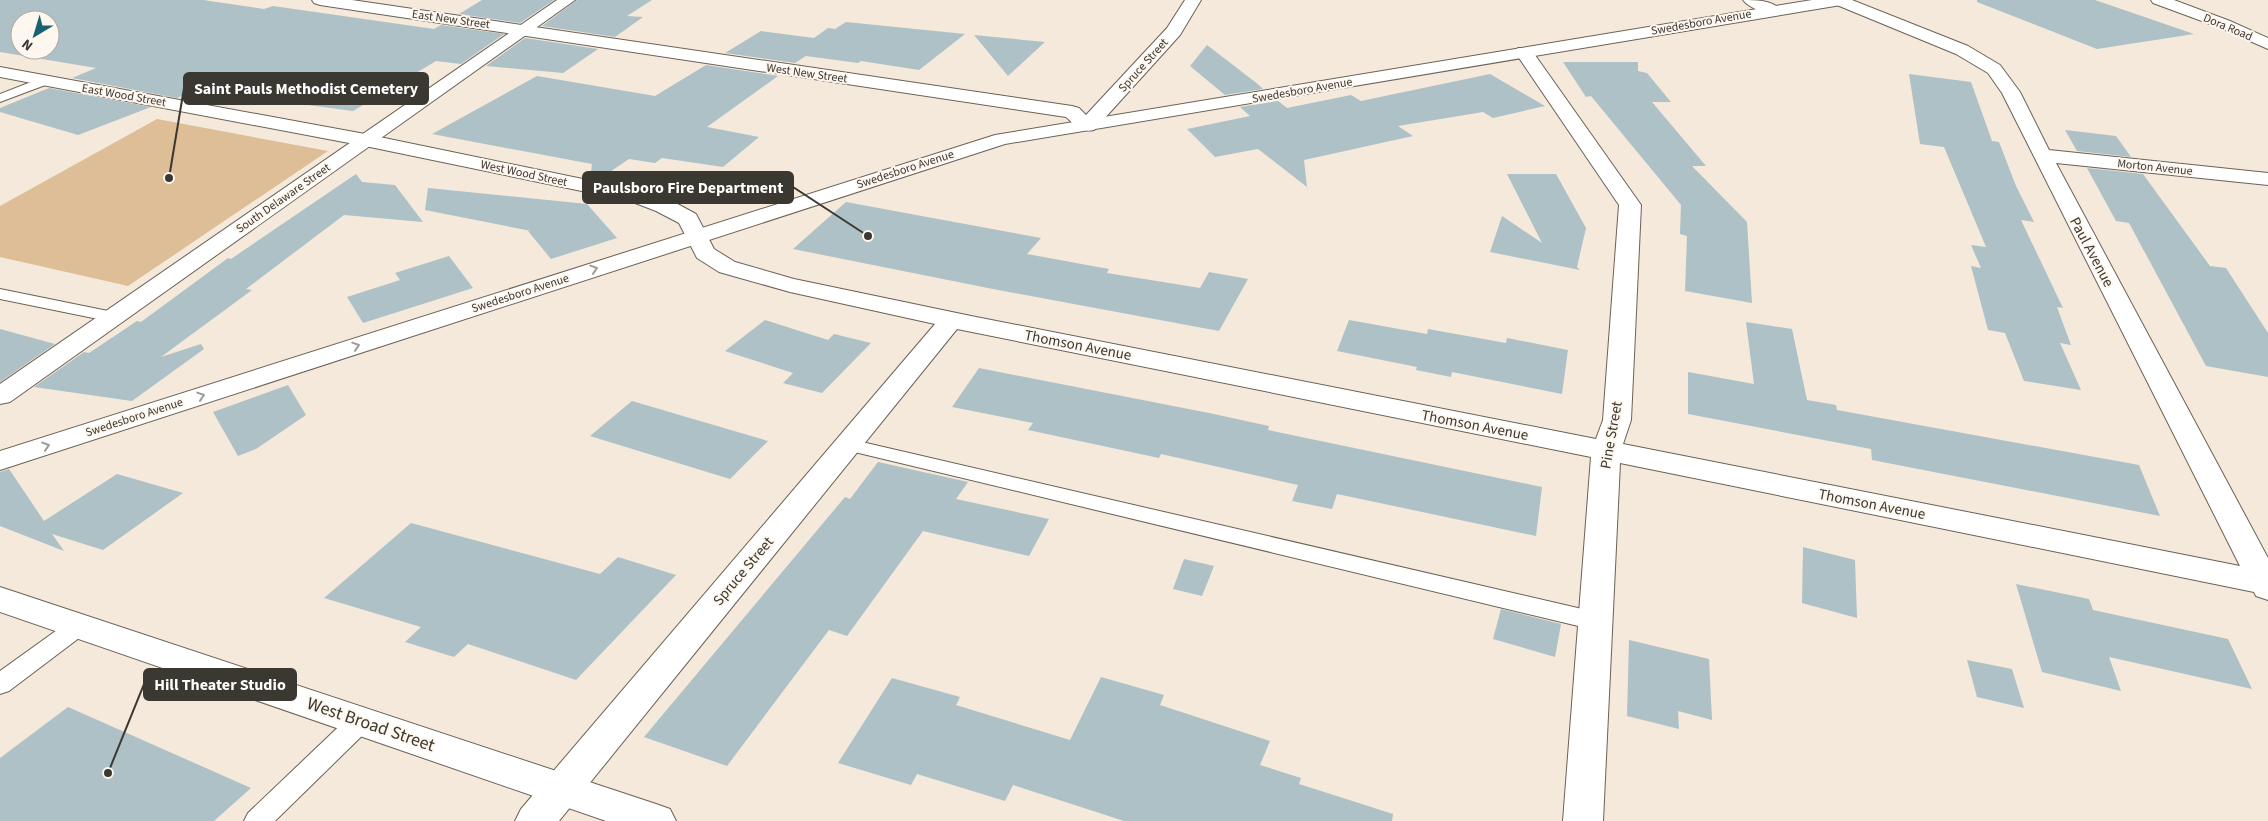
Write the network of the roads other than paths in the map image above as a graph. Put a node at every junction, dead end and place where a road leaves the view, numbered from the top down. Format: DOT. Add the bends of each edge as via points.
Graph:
graph roads {
  1 [pos="320,0"];
  2 [pos="567,0"];
  3 [pos="1193,0"];
  4 [pos="1751,0"];
  5 [pos="1839,0"];
  6 [pos="2159,0"];
  7 [pos="1773,10"];
  8 [pos="522,30"];
  9 [pos="2268,44"];
  10 [pos="1524,52"];
  11 [pos="4,75"];
  12 [pos="44,80"];
  13 [pos="0,98"];
  14 [pos="1087,126"];
  15 [pos="365,140"];
  16 [pos="2042,155"];
  17 [pos="2268,179"];
  18 [pos="697,237"];
  19 [pos="0,294"];
  20 [pos="113,317"];
  21 [pos="951,320"];
  22 [pos="0,396"];
  23 [pos="849,444"];
  24 [pos="1606,451"];
  25 [pos="0,461"];
  26 [pos="2267,584"];
  27 [pos="0,599"];
  28 [pos="1595,621"];
  29 [pos="79,626"];
  30 [pos="0,684"];
  31 [pos="361,721"];
  32 [pos="562,789"];
  33 [pos="257,821"];
  34 [pos="535,821"];
  35 [pos="656,821"];
  36 [pos="1582,821"];
  1 -- 8 [label="street, East New Street"];
  2 -- 8 [label="street, South Delaware Street"];
  3 -- 14 [label="street, Spruce Street" via="1174,31"];
  4 -- 7 [label="street"];
  5 -- 7 [label="street, Swedesboro Avenue"];
  5 -- 16 [label="street, Paul Avenue" via="1962,50 1994,69 2011,92"];
  6 -- 9 [label="street, Dora Road"];
  7 -- 10 [label="street, Swedesboro Avenue"];
  8 -- 14 [label="street, West New Street" via="1072,112"];
  8 -- 15 [label="street, South Delaware Street"];
  10 -- 14 [label="street, Swedesboro Avenue"];
  10 -- 24 [label="street, Pine Street" via="1630,205 1616,420"];
  11 -- 12 [label="street, East Wood Street"];
  12 -- 13 [label="lane"];
  12 -- 15 [label="street, East Wood Street"];
  14 -- 18 [label="street, Swedesboro Avenue" via="1002,139"];
  15 -- 18 [label="street, West Wood Street" via="636,196 688,219"];
  15 -- 20 [label="street, South Delaware Street"];
  16 -- 17 [label="street, Morton Avenue"];
  16 -- 26 [label="street, Paul Avenue"];
  18 -- 21 [label="street, Thomson Avenue" via="705,252 727,267 790,285"];
  25 -- 18 [label="street, Swedesboro Avenue, one-way"];
  19 -- 20 [label="lane"];
  20 -- 22 [label="street, South Delaware Street"];
  21 -- 23 [label="street, Spruce Street"];
  21 -- 24 [label="street, Thomson Avenue"];
  23 -- 28 [label="lane"];
  23 -- 32 [label="street, Spruce Street"];
  24 -- 26 [label="street, Thomson Avenue"];
  24 -- 28 [label="street, Pine Street"];
  27 -- 29 [label="street, West Broad Street"];
  28 -- 36 [label="street, Pine Street"];
  29 -- 30 [label="lane"];
  29 -- 31 [label="street, West Broad Street"];
  31 -- 32 [label="street, West Broad Street"];
  31 -- 33 [label="lane"];
  32 -- 34 [label="street, Spruce Street"];
  32 -- 35 [label="street, West Broad Street"];
}
